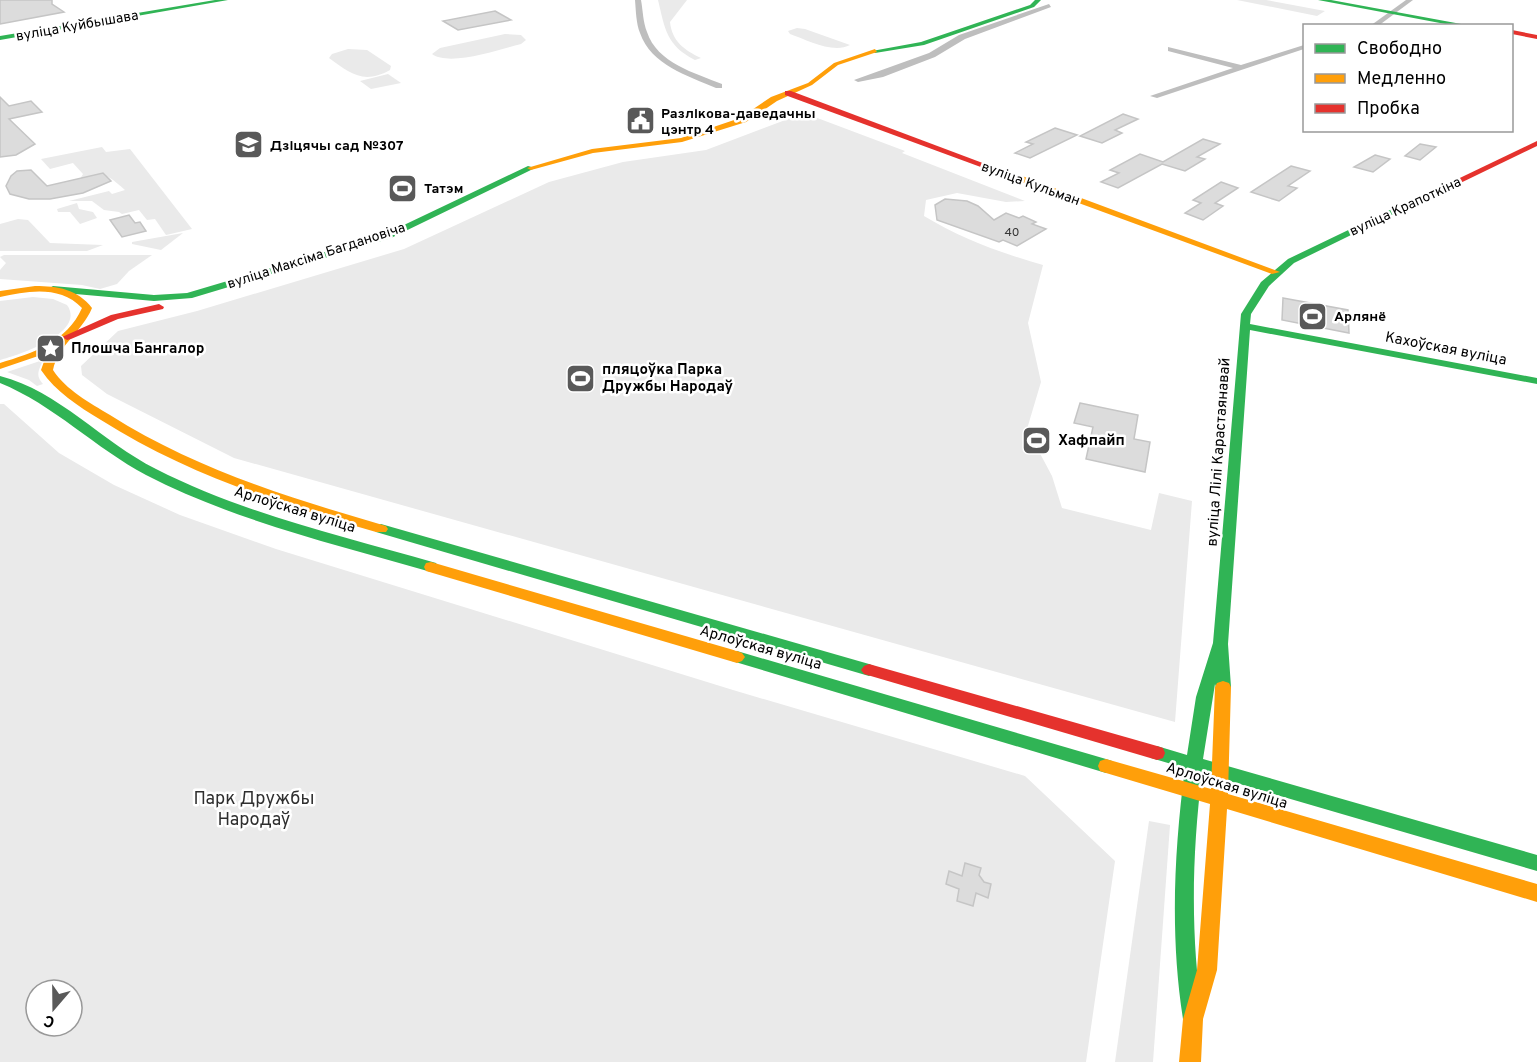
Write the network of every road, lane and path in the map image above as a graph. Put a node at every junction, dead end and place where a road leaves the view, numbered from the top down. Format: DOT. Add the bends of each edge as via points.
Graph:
graph roads {
  1 [pos="225,0"];
  2 [pos="638,0"];
  3 [pos="1321,0"];
  4 [pos="1410,0"];
  5 [pos="1044,3"];
  6 [pos="1392,13"];
  7 [pos="1376,24"];
  8 [pos="1457,24"];
  9 [pos="1513,32"];
  10 [pos="1537,37"];
  11 [pos="0,38"];
  12 [pos="1303,48"];
  13 [pos="1172,49"];
  14 [pos="1239,67"];
  15 [pos="858,80"];
  16 [pos="719,86"];
  17 [pos="793,95"];
  18 [pos="1154,96"];
  19 [pos="1537,143"];
  20 [pos="1275,272"];
  21 [pos="0,285"];
  22 [pos="53,289"];
  23 [pos="28,290"];
  24 [pos="0,294"];
  25 [pos="1244,326"];
  26 [pos="66,338"];
  27 [pos="0,366"];
  28 [pos="0,379"];
  29 [pos="1537,381"];
  30 [pos="1220,644"];
  31 [pos="1195,763"];
  32 [pos="1221,770"];
  33 [pos="1192,791"];
  34 [pos="1219,799"];
  35 [pos="1537,863"];
  36 [pos="1537,893"];
  37 [pos="1193,1019"];
  38 [pos="1190,1062"];
  1 -- 11 [label="main road, вуліца Куйбышава"];
  2 -- 16 [label="street" via="644,35 653,51"];
  3 -- 6 [label="main road"];
  4 -- 6 [label="street"];
  5 -- 15 [label="street, вуліца Максіма Багдановіча" via="956,39 932,55"];
  5 -- 17 [label="main road, вуліца Максіма Багдановіча" via="922,44 877,50 836,64"];
  6 -- 7 [label="street"];
  6 -- 8 [label="main road"];
  9 -- 10 [label="main road"];
  12 -- 14 [label="street"];
  13 -- 14 [label="street"];
  14 -- 18 [label="street"];
  17 -- 20 [label="main road, вуліца Кульман"];
  17 -- 22 [label="main road, вуліца Максіма Багдановіча" via="774,99 743,120 682,140 592,151 534,167 388,236 188,296 154,298"];
  17 -- 26 [label="main road, вуліца Максіма Багдановіча" via="769,120 690,145 595,157 539,174 396,244 193,303 128,313"];
  19 -- 20 [label="main road, вуліца Крапоткіна"];
  20 -- 25 [label="main road, вуліца Лілі Карастаянавай" via="1253,299"];
  21 -- 23 [label="main road"];
  22 -- 23 [label="main road, вуліца Максіма Багдановіча"];
  22 -- 26 [label="main road" via="76,295 87,308 84,319"];
  23 -- 24 [label="main road"];
  25 -- 29 [label="main road, Кахоўская вуліца"];
  25 -- 30 [label="main road, вуліца Лілі Карастаянавай"];
  26 -- 27 [label="main road, вуліца Максіма Багдановіча" via="36,354"];
  26 -- 31 [label="main road, Арлоўская вуліца" via="50,357 47,370 60,386 161,453 232,484"];
  28 -- 33 [label="main road, Арлоўская вуліца" via="24,387 117,453 174,484 249,513"];
  30 -- 31 [label="main road, вуліца Лілі Карастаянавай" via="1204,688"];
  30 -- 32 [label="main road, вуліца Лілі Карастаянавай" via="1224,695"];
  31 -- 32 [label="main road, Арлоўская вуліца"];
  31 -- 33 [label="main road, вуліца Лілі Карастаянавай"];
  32 -- 34 [label="main road, вуліца Лілі Карастаянавай"];
  32 -- 35 [label="main road, Арлоўская вуліца"];
  33 -- 34 [label="main road, Арлоўская вуліца"];
  33 -- 37 [label="main road, вуліца Лілі Карастаянавай" via="1182,930 1186,988"];
  34 -- 36 [label="main road, Арлоўская вуліца"];
  34 -- 37 [label="main road, вуліца Лілі Карастаянавай" via="1207,970"];
  37 -- 38 [label="main road, вуліца Лілі Карастаянавай"];
}
